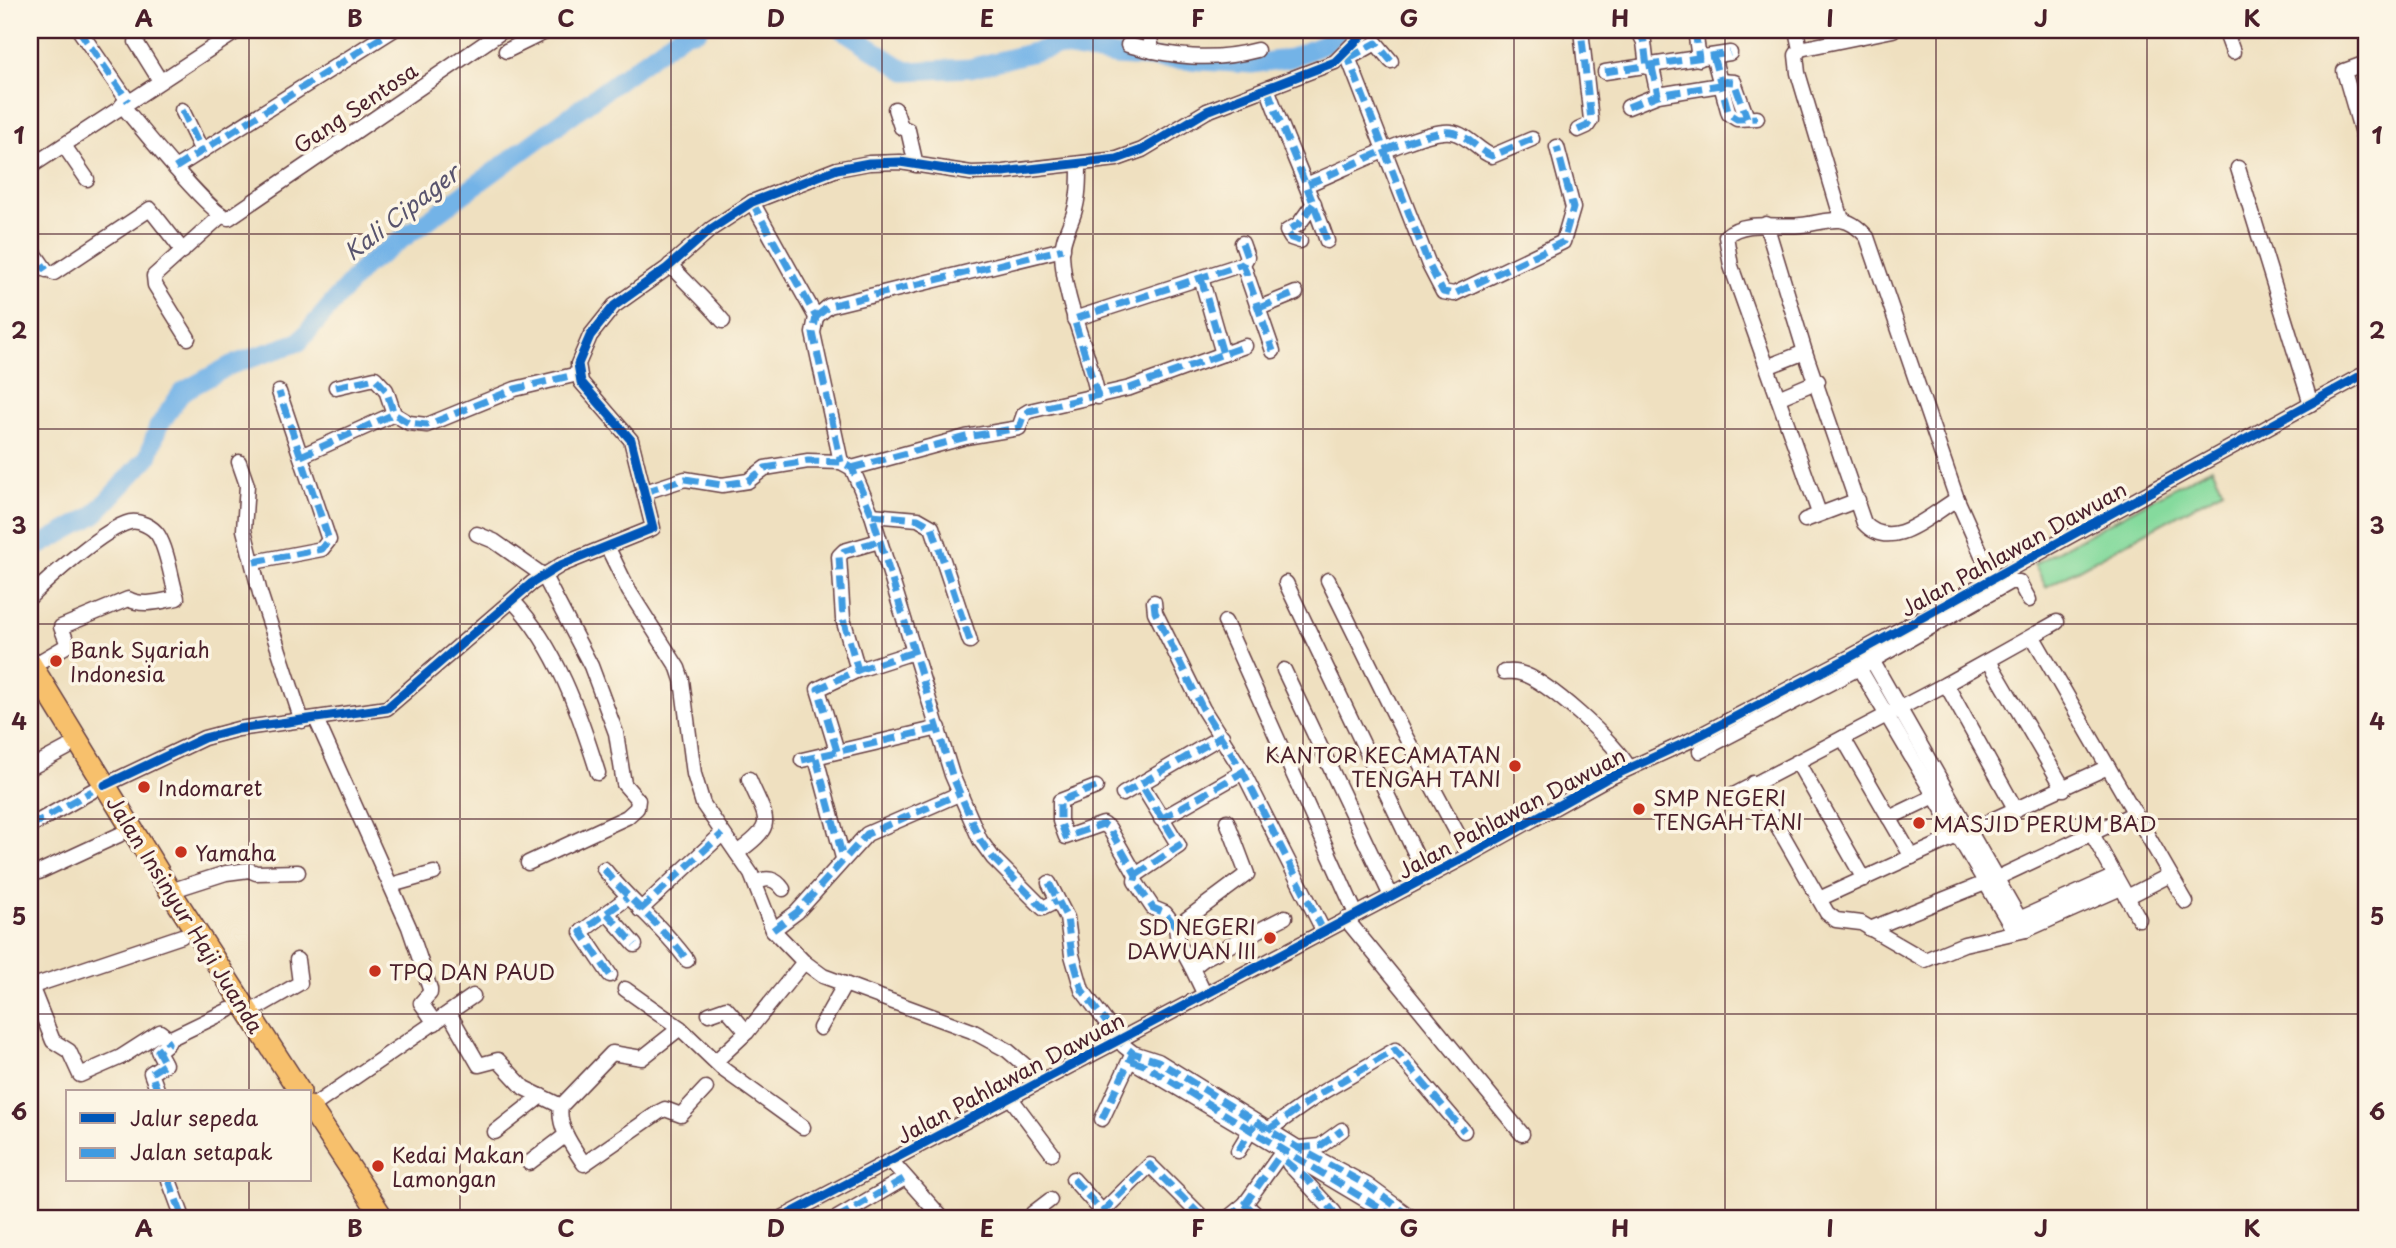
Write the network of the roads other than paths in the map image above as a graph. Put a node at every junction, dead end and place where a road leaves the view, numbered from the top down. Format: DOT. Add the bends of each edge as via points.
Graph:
graph roads {
  1 [pos="79,30"];
  2 [pos="239,30"];
  3 [pos="393,30"];
  4 [pos="504,30"];
  5 [pos="549,30"];
  6 [pos="1149,30"];
  7 [pos="1367,30"];
  8 [pos="1581,30"];
  9 [pos="1638,30"];
  10 [pos="1695,30"];
  11 [pos="1796,30"];
  12 [pos="1892,30"];
  13 [pos="2225,30"];
  14 [pos="136,42"];
  15 [pos="1128,45"];
  16 [pos="1800,49"];
  17 [pos="1257,50"];
  18 [pos="506,51"];
  19 [pos="1152,51"];
  20 [pos="2233,52"];
  21 [pos="1730,53"];
  22 [pos="1347,55"];
  23 [pos="1706,57"];
  24 [pos="1391,61"];
  25 [pos="2366,63"];
  26 [pos="1650,67"];
  27 [pos="1605,72"];
  28 [pos="159,79"];
  29 [pos="1720,83"];
  30 [pos="1268,90"];
  31 [pos="1658,95"];
  32 [pos="125,103"];
  33 [pos="1629,107"];
  34 [pos="895,109"];
  35 [pos="182,110"];
  36 [pos="1752,118"];
  37 [pos="1578,130"];
  38 [pos="1532,139"];
  39 [pos="65,146"];
  40 [pos="1557,147"];
  41 [pos="2366,147"];
  42 [pos="1385,150"];
  43 [pos="202,151"];
  44 [pos="1079,164"];
  45 [pos="916,165"];
  46 [pos="30,167"];
  47 [pos="175,167"];
  48 [pos="2238,168"];
  49 [pos="87,178"];
  50 [pos="1308,184"];
  51 [pos="752,202"];
  52 [pos="1314,204"];
  53 [pos="225,217"];
  54 [pos="1842,220"];
  55 [pos="1766,224"];
  56 [pos="1300,242"];
  57 [pos="1327,242"];
  58 [pos="1242,243"];
  59 [pos="30,247"];
  60 [pos="1063,248"];
  61 [pos="183,251"];
  62 [pos="1243,264"];
  63 [pos="670,265"];
  64 [pos="1201,278"];
  65 [pos="1296,293"];
  66 [pos="1259,308"];
  67 [pos="816,317"];
  68 [pos="1074,319"];
  69 [pos="723,321"];
  70 [pos="188,338"];
  71 [pos="1245,346"];
  72 [pos="1273,351"];
  73 [pos="1805,352"];
  74 [pos="1223,354"];
  75 [pos="1767,367"];
  76 [pos="2366,373"];
  77 [pos="578,374"];
  78 [pos="1818,381"];
  79 [pos="336,387"];
  80 [pos="279,392"];
  81 [pos="1098,397"];
  82 [pos="1778,398"];
  83 [pos="2311,404"];
  84 [pos="394,414"];
  85 [pos="301,456"];
  86 [pos="239,462"];
  87 [pos="846,465"];
  88 [pos="645,492"];
  89 [pos="1956,499"];
  90 [pos="1858,500"];
  91 [pos="1819,513"];
  92 [pos="872,515"];
  93 [pos="1805,520"];
  94 [pos="477,534"];
  95 [pos="879,541"];
  96 [pos="608,548"];
  97 [pos="251,554"];
  98 [pos="544,576"];
  99 [pos="1328,580"];
  100 [pos="1993,580"];
  101 [pos="1286,583"];
  102 [pos="30,597"];
  103 [pos="2028,600"];
  104 [pos="513,601"];
  105 [pos="1153,602"];
  106 [pos="1225,622"];
  107 [pos="2057,622"];
  108 [pos="2033,637"];
  109 [pos="970,641"];
  110 [pos="914,652"];
  111 [pos="1862,658"];
  112 [pos="1989,661"];
  113 [pos="31,664"];
  114 [pos="858,670"];
  115 [pos="1284,670"];
  116 [pos="1504,672"];
  117 [pos="1946,684"];
  118 [pos="30,690"];
  119 [pos="1892,711"];
  120 [pos="309,720"];
  121 [pos="939,728"];
  122 [pos="1222,736"];
  123 [pos="1843,738"];
  124 [pos="67,748"];
  125 [pos="837,751"];
  126 [pos="1700,751"];
  127 [pos="1798,762"];
  128 [pos="2108,767"];
  129 [pos="30,768"];
  130 [pos="1629,768"];
  131 [pos="1243,772"];
  132 [pos="598,773"];
  133 [pos="749,779"];
  134 [pos="1753,783"];
  135 [pos="1141,784"];
  136 [pos="1096,787"];
  137 [pos="99,788"];
  138 [pos="2064,789"];
  139 [pos="961,793"];
  140 [pos="1122,794"];
  141 [pos="1935,796"];
  142 [pos="1728,798"];
  143 [pos="2016,810"];
  144 [pos="2136,813"];
  145 [pos="1889,818"];
  146 [pos="1161,819"];
  147 [pos="1227,821"];
  148 [pos="30,826"];
  149 [pos="1964,834"];
  150 [pos="2092,834"];
  151 [pos="119,835"];
  152 [pos="713,843"];
  153 [pos="737,853"];
  154 [pos="1469,855"];
  155 [pos="1912,857"];
  156 [pos="844,858"];
  157 [pos="528,863"];
  158 [pos="604,869"];
  159 [pos="39,872"];
  160 [pos="298,872"];
  161 [pos="434,873"];
  162 [pos="1136,875"];
  163 [pos="2170,875"];
  164 [pos="1427,878"];
  165 [pos="1864,879"];
  166 [pos="1991,881"];
  167 [pos="756,883"];
  168 [pos="1049,883"];
  169 [pos="390,885"];
  170 [pos="2121,887"];
  171 [pos="783,889"];
  172 [pos="170,891"];
  173 [pos="1391,896"];
  174 [pos="627,898"];
  175 [pos="1819,899"];
  176 [pos="1057,901"];
  177 [pos="2186,902"];
  178 [pos="640,910"];
  179 [pos="607,913"];
  180 [pos="1285,917"];
  181 [pos="2139,919"];
  182 [pos="1351,920"];
  183 [pos="1176,927"];
  184 [pos="2020,927"];
  185 [pos="1870,929"];
  186 [pos="773,930"];
  187 [pos="1323,930"];
  188 [pos="182,936"];
  189 [pos="635,945"];
  190 [pos="297,960"];
  191 [pos="687,960"];
  192 [pos="1192,968"];
  193 [pos="797,971"];
  194 [pos="610,975"];
  195 [pos="31,986"];
  196 [pos="625,989"];
  197 [pos="1204,993"];
  198 [pos="840,995"];
  199 [pos="473,996"];
  200 [pos="239,1011"];
  201 [pos="449,1013"];
  202 [pos="709,1014"];
  203 [pos="435,1023"];
  204 [pos="680,1028"];
  205 [pos="820,1028"];
  206 [pos="747,1032"];
  207 [pos="166,1040"];
  208 [pos="1128,1052"];
  209 [pos="716,1060"];
  210 [pos="1042,1080"];
  211 [pos="706,1088"];
  212 [pos="157,1090"];
  213 [pos="283,1090"];
  214 [pos="298,1090"];
  215 [pos="541,1096"];
  216 [pos="1010,1097"];
  217 [pos="312,1106"];
  218 [pos="561,1106"];
  219 [pos="312,1111"];
  220 [pos="1101,1119"];
  221 [pos="803,1127"];
  222 [pos="1258,1128"];
  223 [pos="1342,1130"];
  224 [pos="1464,1131"];
  225 [pos="495,1132"];
  226 [pos="1522,1134"];
  227 [pos="312,1135"];
  228 [pos="566,1135"];
  229 [pos="1238,1151"];
  230 [pos="1287,1152"];
  231 [pos="1052,1153"];
  232 [pos="529,1163"];
  233 [pos="900,1171"];
  234 [pos="1073,1179"];
  235 [pos="170,1182"];
  236 [pos="1050,1200"];
  237 [pos="362,1204"];
  238 [pos="1245,1204"];
  239 [pos="1334,1212"];
  240 [pos="1105,1215"];
  241 [pos="183,1218"];
  242 [pos="383,1218"];
  243 [pos="782,1218"];
  244 [pos="837,1218"];
  245 [pos="942,1218"];
  246 [pos="1031,1218"];
  247 [pos="1203,1218"];
  248 [pos="1228,1218"];
  249 [pos="1260,1218"];
  250 [pos="1396,1218"];
  251 [pos="1412,1218"];
  1 -- 32 [label="street"];
  2 -- 28 [label="street"];
  3 -- 43 [label="street"];
  4 -- 53 [label="street, Gang Sentosa"];
  5 -- 18 [label="street"];
  6 -- 19 [label="street"];
  7 -- 22 [label="street"];
  8 -- 37 [label="street" via="1591,120"];
  9 -- 26 [label="street"];
  10 -- 23 [label="street"];
  11 -- 16 [label="street"];
  12 -- 16 [label="street"];
  13 -- 20 [label="street"];
  14 -- 28 [label="street"];
  15 -- 19 [label="street"];
  16 -- 54 [label="street" via="1798,73"];
  17 -- 19 [label="street" via="1197,58"];
  21 -- 23 [label="street"];
  22 -- 24 [label="street" via="1376,43"];
  22 -- 30 [label="street"];
  22 -- 42 [label="street"];
  23 -- 26 [label="street"];
  23 -- 29 [label="street"];
  25 -- 41 [label="street" via="2344,71"];
  26 -- 27 [label="street"];
  26 -- 31 [label="street"];
  28 -- 32 [label="street"];
  29 -- 31 [label="street"];
  29 -- 36 [label="street" via="1734,82"];
  30 -- 44 [label="street" via="1207,111 1142,150 1118,159"];
  30 -- 50 [label="street"];
  31 -- 33 [label="street"];
  32 -- 39 [label="street"];
  32 -- 47 [label="street"];
  34 -- 45 [label="street" via="901,127 908,130"];
  35 -- 43 [label="street"];
  38 -- 42 [label="street" via="1492,156 1445,131"];
  39 -- 46 [label="street"];
  39 -- 49 [label="street"];
  40 -- 42 [label="street" via="1573,208 1566,238 1558,246 1454,294 1440,289"];
  42 -- 50 [label="street"];
  43 -- 47 [label="street"];
  44 -- 45 [label="street" via="971,173"];
  44 -- 60 [label="street" via="1080,185"];
  45 -- 51 [label="street" via="869,163 837,169"];
  47 -- 53 [label="street"];
  48 -- 83 [label="street"];
  50 -- 52 [label="street"];
  51 -- 63 [label="street" via="699,237"];
  51 -- 67 [label="street"];
  52 -- 56 [label="street" via="1299,224 1287,231 1291,239"];
  52 -- 57 [label="street"];
  53 -- 61 [label="street, Gang Sentosa"];
  54 -- 55 [label="street"];
  54 -- 89 [label="street" via="1860,229 1871,245"];
  55 -- 73 [label="street"];
  55 -- 75 [label="street" via="1726,236 1731,266"];
  58 -- 62 [label="street" via="1247,257"];
  59 -- 61 [label="street" via="50,272 150,209"];
  60 -- 67 [label="street" via="829,306"];
  60 -- 68 [label="street"];
  61 -- 70 [label="street, Gang Sentosa" via="153,276"];
  62 -- 64 [label="street"];
  62 -- 66 [label="street"];
  63 -- 69 [label="street"];
  63 -- 77 [label="street" via="601,320 578,364"];
  64 -- 68 [label="street"];
  64 -- 74 [label="street"];
  65 -- 66 [label="street"];
  66 -- 72 [label="street"];
  67 -- 87 [label="street" via="813,333"];
  68 -- 81 [label="street"];
  71 -- 74 [label="street"];
  73 -- 75 [label="street"];
  73 -- 78 [label="street"];
  74 -- 81 [label="street" via="1164,378"];
  75 -- 82 [label="street"];
  76 -- 83 [label="street, Jalan Pahlawan Dawuan"];
  77 -- 84 [label="street" via="515,389 427,425 409,423"];
  77 -- 88 [label="street" via="631,440"];
  78 -- 82 [label="street"];
  78 -- 90 [label="street"];
  79 -- 84 [label="street" via="375,378 386,390"];
  80 -- 85 [label="street"];
  81 -- 87 [label="street" via="1029,411 1019,428"];
  82 -- 91 [label="street"];
  83 -- 100 [label="street, Jalan Pahlawan Dawuan"];
  84 -- 85 [label="street"];
  85 -- 97 [label="street" via="327,543 314,551"];
  86 -- 97 [label="street" via="247,485 244,530"];
  87 -- 88 [label="street" via="774,465 748,481 722,485 685,479"];
  87 -- 92 [label="street"];
  88 -- 96 [label="street" via="653,528"];
  89 -- 90 [label="street" via="1915,527 1892,533 1872,530"];
  89 -- 100 [label="street"];
  90 -- 91 [label="street"];
  91 -- 93 [label="street"];
  92 -- 95 [label="street"];
  92 -- 109 [label="street" via="918,519 932,527"];
  94 -- 98 [label="street"];
  95 -- 110 [label="street"];
  95 -- 114 [label="street" via="839,556 843,619"];
  96 -- 98 [label="street"];
  96 -- 152 [label="street" via="629,591 678,668 694,774"];
  97 -- 120 [label="street" via="260,593"];
  98 -- 104 [label="street"];
  98 -- 157 [label="street" via="591,666 616,733 624,784 638,800 627,817"];
  99 -- 154 [label="street"];
  100 -- 111 [label="street, Jalan Pahlawan Dawuan"];
  101 -- 164 [label="street"];
  102 -- 113 [label="street" via="104,536 136,521 159,537 177,598 151,603 128,599 70,623 60,628 68,645"];
  103 -- 111 [label="street" via="2019,582 2010,582"];
  104 -- 120 [label="street" via="398,702 387,708"];
  104 -- 132 [label="street" via="532,624 567,686"];
  105 -- 122 [label="street" via="1203,709"];
  106 -- 182 [label="street"];
  107 -- 108 [label="street"];
  108 -- 112 [label="street"];
  108 -- 128 [label="street"];
  110 -- 114 [label="street"];
  110 -- 121 [label="street"];
  111 -- 119 [label="street"];
  111 -- 126 [label="street"];
  111 -- 130 [label="street, Jalan Pahlawan Dawuan"];
  112 -- 117 [label="street"];
  112 -- 138 [label="street"];
  113 -- 137 [label="highway, Jalan Insinyur Haji Juanda"];
  114 -- 125 [label="street" via="818,689"];
  115 -- 173 [label="street"];
  116 -- 130 [label="street" via="1520,673 1545,685 1614,746"];
  117 -- 119 [label="street"];
  117 -- 143 [label="street"];
  118 -- 124 [label="highway, Jalan Insinyur Haji Juanda"];
  119 -- 123 [label="street"];
  119 -- 141 [label="street"];
  119 -- 149 [label="street"];
  120 -- 137 [label="street" via="204,738"];
  120 -- 169 [label="street"];
  121 -- 125 [label="street"];
  121 -- 139 [label="street"];
  122 -- 131 [label="street"];
  122 -- 135 [label="street"];
  123 -- 127 [label="street"];
  123 -- 145 [label="street"];
  124 -- 129 [label="street"];
  124 -- 137 [label="highway, Jalan Insinyur Haji Juanda"];
  125 -- 156 [label="street" via="809,759"];
  127 -- 134 [label="street"];
  127 -- 165 [label="street"];
  128 -- 138 [label="street"];
  128 -- 144 [label="street"];
  130 -- 154 [label="street, Jalan Pahlawan Dawuan"];
  131 -- 146 [label="street"];
  131 -- 187 [label="street"];
  133 -- 153 [label="street" via="766,819 765,828"];
  134 -- 142 [label="street"];
  134 -- 175 [label="street"];
  135 -- 140 [label="street"];
  135 -- 146 [label="street"];
  136 -- 162 [label="street" via="1060,801 1066,837 1105,825"];
  137 -- 148 [label="street"];
  137 -- 151 [label="highway, Jalan Insinyur Haji Juanda"];
  137 -- 172 [label="highway, Jalan Insinyur Haji Juanda"];
  138 -- 143 [label="street"];
  139 -- 156 [label="street" via="867,834"];
  139 -- 176 [label="street" via="980,840 993,858 1043,908"];
  141 -- 145 [label="street"];
  141 -- 149 [label="street"];
  143 -- 149 [label="street"];
  144 -- 150 [label="street"];
  144 -- 163 [label="street"];
  145 -- 155 [label="street"];
  146 -- 162 [label="street" via="1180,846"];
  147 -- 183 [label="street" via="1247,874"];
  149 -- 155 [label="street"];
  149 -- 166 [label="street"];
  150 -- 166 [label="street"];
  150 -- 170 [label="street"];
  151 -- 159 [label="street"];
  151 -- 188 [label="highway, Jalan Insinyur Haji Juanda"];
  152 -- 153 [label="street"];
  152 -- 178 [label="street"];
  153 -- 167 [label="street"];
  154 -- 164 [label="street, Jalan Pahlawan Dawuan"];
  155 -- 165 [label="street"];
  156 -- 186 [label="street" via="812,897"];
  158 -- 174 [label="street"];
  160 -- 172 [label="street" via="226,873"];
  161 -- 169 [label="street"];
  162 -- 183 [label="street" via="1135,881 1153,908 1165,913"];
  163 -- 170 [label="street"];
  163 -- 177 [label="street"];
  164 -- 173 [label="street, Jalan Pahlawan Dawuan"];
  165 -- 175 [label="street"];
  166 -- 184 [label="street"];
  166 -- 185 [label="street"];
  167 -- 171 [label="street" via="775,880"];
  167 -- 186 [label="street"];
  168 -- 176 [label="street"];
  169 -- 203 [label="street" via="430,989 421,1003"];
  170 -- 181 [label="street"];
  170 -- 184 [label="street"];
  172 -- 200 [label="highway, Jalan Insinyur Haji Juanda"];
  173 -- 182 [label="street, Jalan Pahlawan Dawuan"];
  174 -- 178 [label="street"];
  174 -- 179 [label="street"];
  175 -- 185 [label="street" via="1831,917 1856,921"];
  176 -- 208 [label="street" via="1067,918 1082,990"];
  178 -- 191 [label="street" via="669,934"];
  179 -- 189 [label="street"];
  179 -- 194 [label="street" via="581,932"];
  180 -- 192 [label="street"];
  182 -- 187 [label="street, Jalan Pahlawan Dawuan"];
  182 -- 226 [label="street"];
  183 -- 192 [label="street" via="1178,942"];
  184 -- 185 [label="street" via="1925,960"];
  186 -- 193 [label="street"];
  187 -- 197 [label="street, Jalan Pahlawan Dawuan"];
  188 -- 195 [label="street"];
  188 -- 200 [label="highway, Jalan Insinyur Haji Juanda"];
  190 -- 200 [label="street" via="300,983"];
  192 -- 197 [label="street"];
  193 -- 198 [label="street" via="823,976"];
  193 -- 206 [label="street"];
  195 -- 207 [label="street" via="53,1041 69,1051 80,1075 121,1057 160,1032"];
  196 -- 204 [label="street"];
  197 -- 208 [label="street, Jalan Pahlawan Dawuan"];
  198 -- 205 [label="street"];
  198 -- 210 [label="street" via="972,1031 1007,1050"];
  199 -- 201 [label="street"];
  200 -- 207 [label="street"];
  200 -- 213 [label="highway, Jalan Insinyur Haji Juanda"];
  200 -- 214 [label="highway, Jalan Insinyur Haji Juanda"];
  201 -- 203 [label="street"];
  201 -- 215 [label="street" via="479,1065 498,1060 524,1088"];
  202 -- 206 [label="street" via="726,1008"];
  203 -- 217 [label="street"];
  204 -- 209 [label="street"];
  204 -- 218 [label="street" via="642,1058 612,1053"];
  206 -- 209 [label="street"];
  207 -- 212 [label="street" via="158,1051 164,1065 150,1073"];
  208 -- 210 [label="street, Jalan Pahlawan Dawuan"];
  208 -- 220 [label="street"];
  208 -- 222 [label="street"];
  209 -- 221 [label="street"];
  210 -- 216 [label="street, Jalan Pahlawan Dawuan"];
  211 -- 228 [label="street" via="681,1115 665,1109 659,1112 583,1164"];
  215 -- 218 [label="street"];
  215 -- 225 [label="street"];
  216 -- 231 [label="street"];
  216 -- 233 [label="street, Jalan Pahlawan Dawuan"];
  218 -- 228 [label="street"];
  219 -- 237 [label="highway"];
  222 -- 224 [label="street" via="1395,1050"];
  222 -- 229 [label="street"];
  222 -- 230 [label="street"];
  223 -- 230 [label="street" via="1320,1146"];
  227 -- 237 [label="highway"];
  228 -- 232 [label="street"];
  230 -- 238 [label="street"];
  230 -- 239 [label="street"];
  230 -- 250 [label="street"];
  230 -- 251 [label="street" via="1367,1185"];
  233 -- 243 [label="street, Jalan Pahlawan Dawuan"];
  233 -- 244 [label="street"];
  233 -- 245 [label="street"];
  234 -- 240 [label="street"];
  235 -- 241 [label="street"];
  236 -- 246 [label="street"];
  237 -- 242 [label="highway"];
  238 -- 248 [label="street"];
  238 -- 249 [label="street"];
  240 -- 247 [label="street" via="1150,1165"];
}
